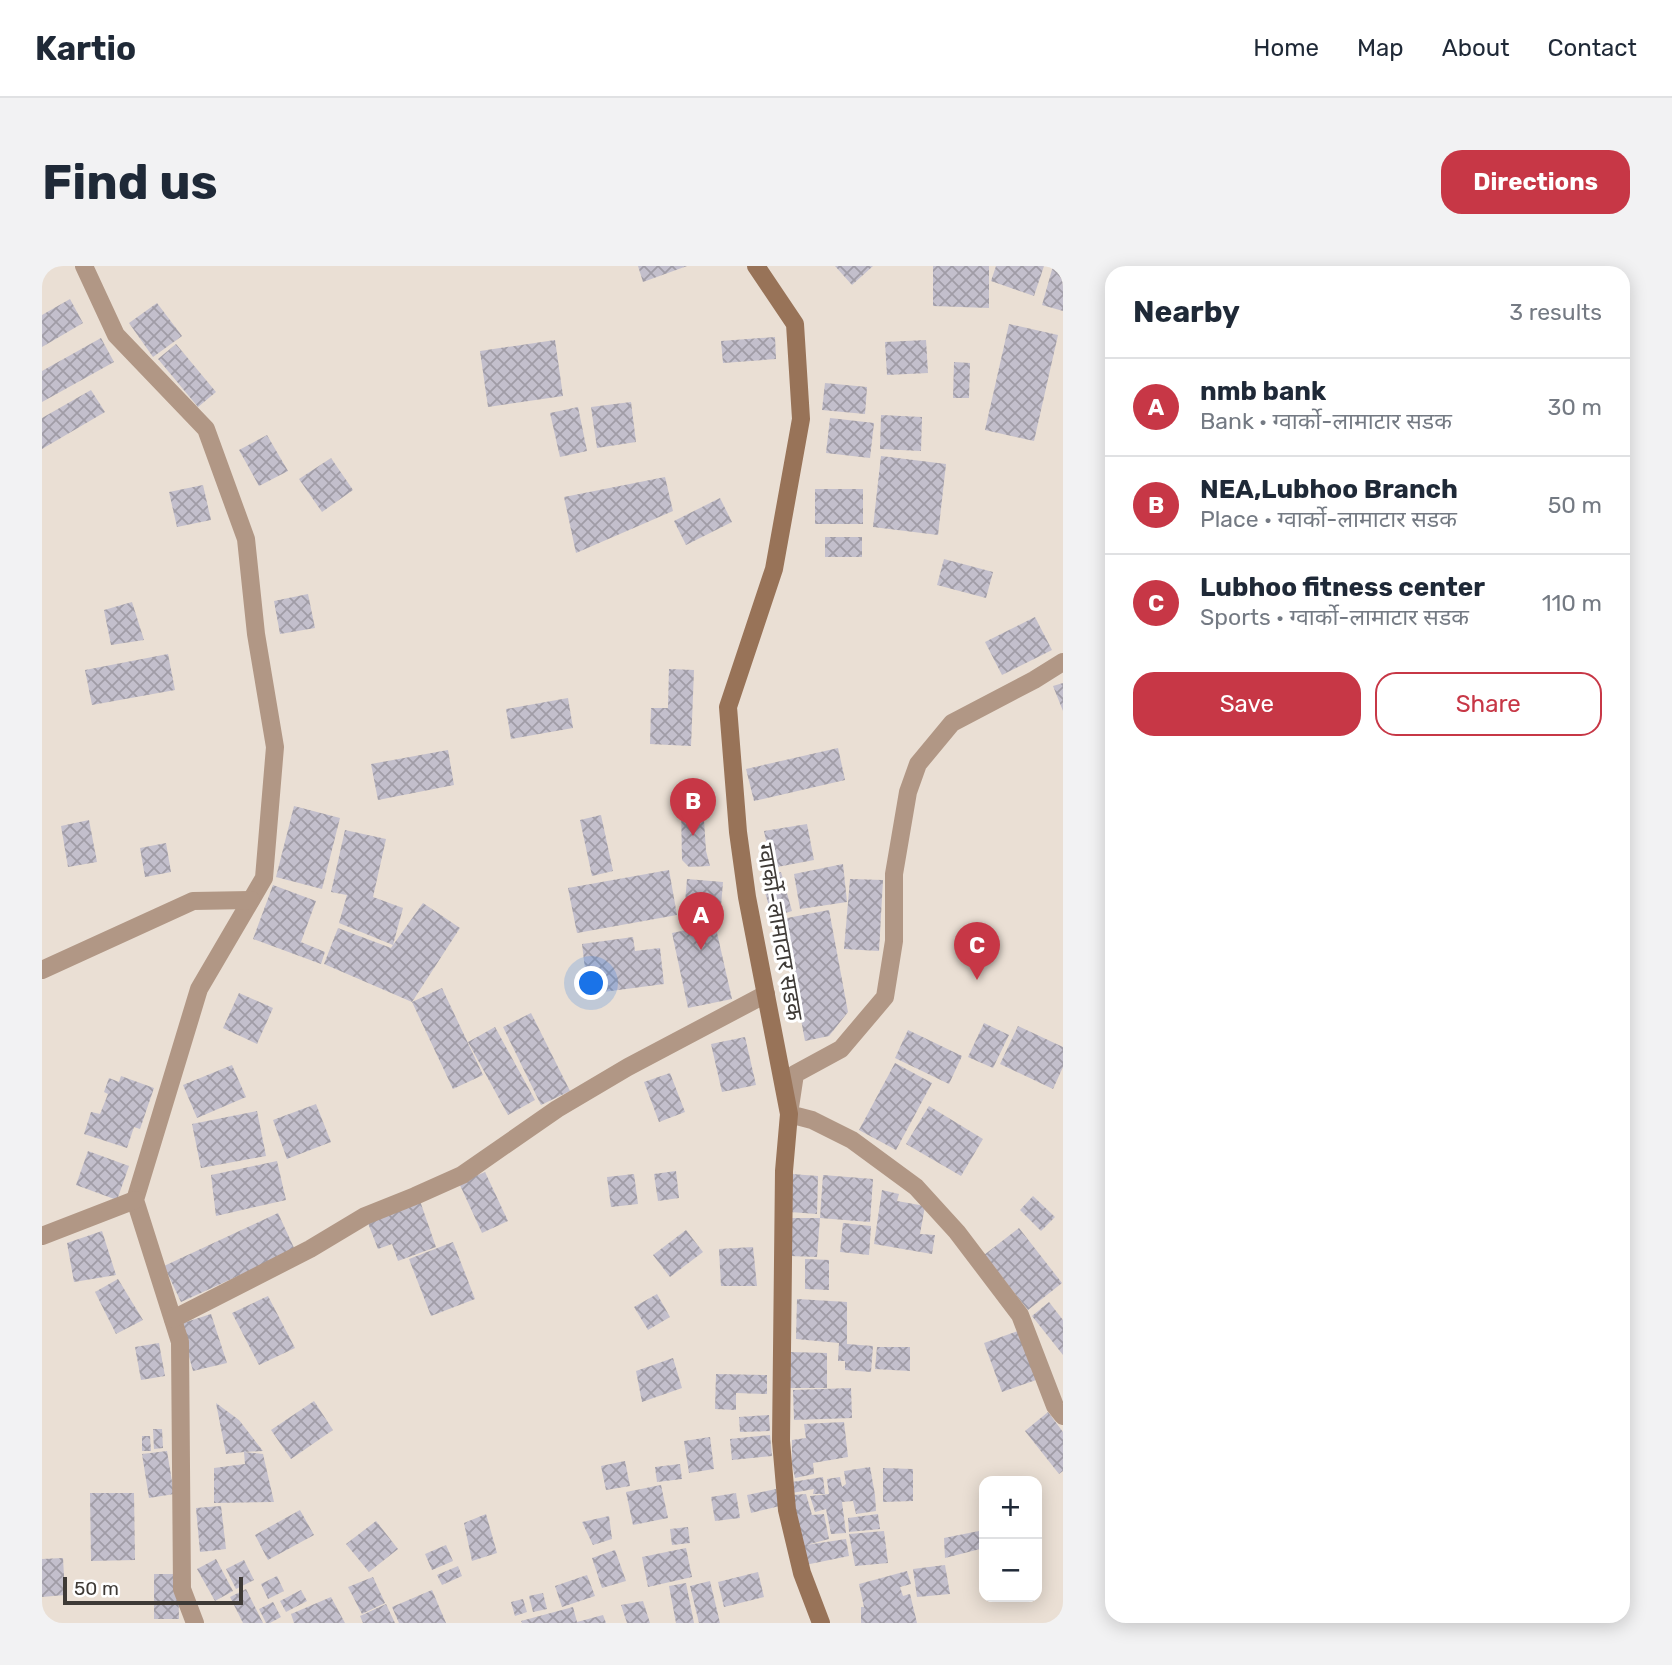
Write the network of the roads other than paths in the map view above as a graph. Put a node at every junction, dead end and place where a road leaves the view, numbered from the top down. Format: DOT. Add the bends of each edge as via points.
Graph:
graph roads {
  1 [pos="84,266"];
  2 [pos="756,266"];
  3 [pos="1063,662"];
  4 [pos="251,900"];
  5 [pos="42,970"];
  6 [pos="766,994"];
  7 [pos="789,1114"];
  8 [pos="135,1200"];
  9 [pos="42,1236"];
  10 [pos="173,1319"];
  11 [pos="1063,1416"];
  12 [pos="195,1623"];
  13 [pos="821,1623"];
  1 -- 4 [label="street" via="116,335 206,429 246,539 275,747 264,878"];
  2 -- 6 [label="main road, ग्वार्को-लामाटार सडक" via="796,324 801,419 775,569 729,707 738,832"];
  3 -- 7 [label="street" via="952,723 918,764 908,792 894,874 894,941 885,997 841,1049 795,1074"];
  4 -- 5 [label="street" via="193,901"];
  4 -- 8 [label="street" via="199,989"];
  6 -- 7 [label="main road, ग्वार्को-लामाटार सडक"];
  6 -- 10 [label="street" via="557,1109 462,1175 365,1216"];
  7 -- 11 [label="street" via="852,1140 916,1187 957,1232 1020,1315"];
  7 -- 13 [label="main road, ग्वार्को-लामाटार सडक" via="784,1171 781,1441 787,1510 802,1573"];
  8 -- 9 [label="street"];
  8 -- 10 [label="street"];
  10 -- 12 [label="street" via="180,1342 182,1589"];
}
